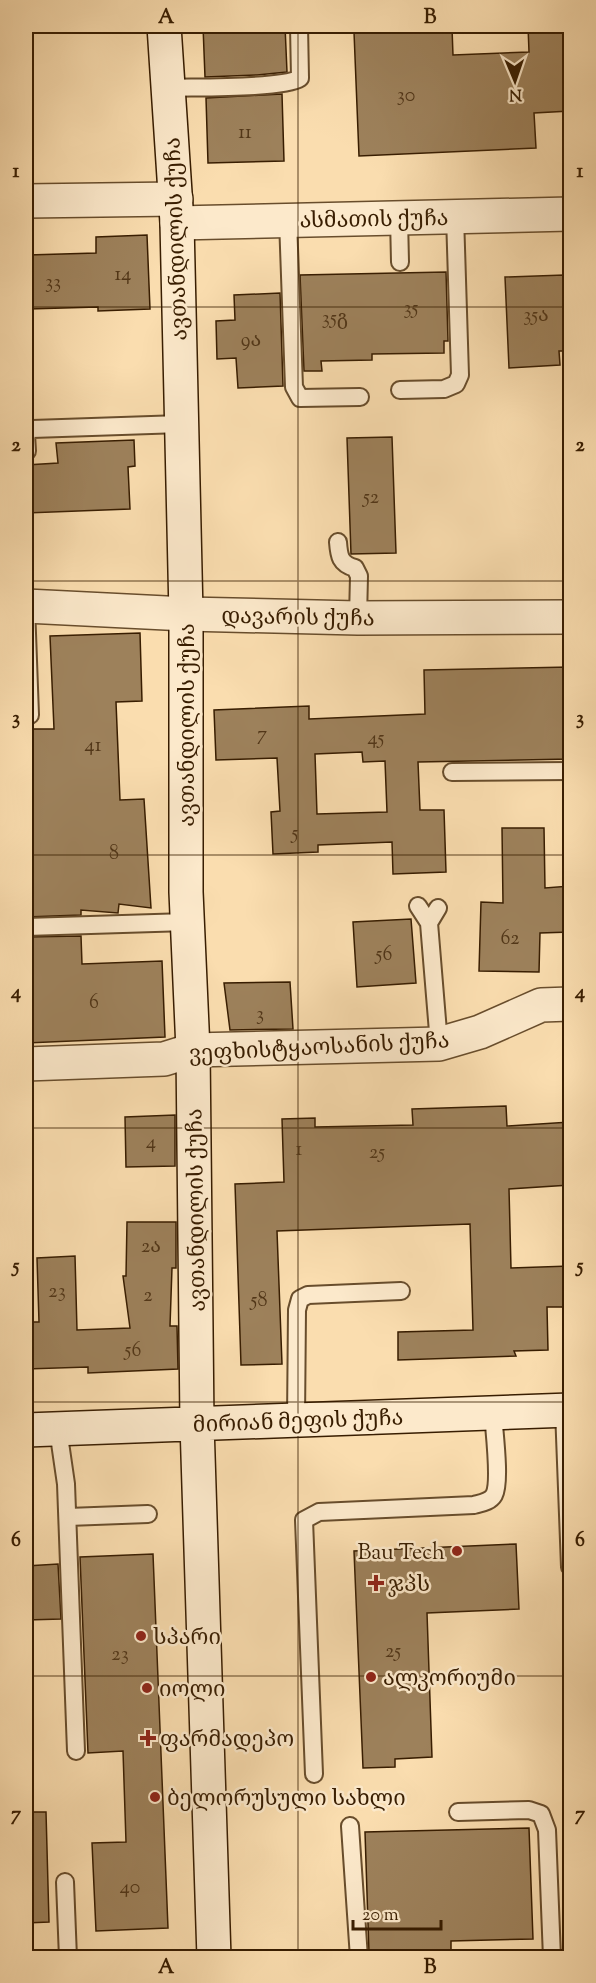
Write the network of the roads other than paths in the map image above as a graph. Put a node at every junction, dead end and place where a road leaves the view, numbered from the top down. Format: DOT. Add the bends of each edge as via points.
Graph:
graph roads {
  1 [pos="164,26"];
  2 [pos="299,26"];
  3 [pos="168,88"];
  4 [pos="26,201"];
  5 [pos="177,211"];
  6 [pos="570,214"];
  7 [pos="454,216"];
  8 [pos="399,218"];
  9 [pos="288,220"];
  10 [pos="400,262"];
  11 [pos="400,390"];
  12 [pos="360,397"];
  13 [pos="182,424"];
  14 [pos="27,451"];
  15 [pos="338,542"];
  16 [pos="26,606"];
  17 [pos="186,614"];
  18 [pos="570,617"];
  19 [pos="357,618"];
  20 [pos="30,715"];
  21 [pos="570,771"];
  22 [pos="452,772"];
  23 [pos="418,906"];
  24 [pos="438,908"];
  25 [pos="188,922"];
  26 [pos="429,923"];
  27 [pos="26,927"];
  28 [pos="570,1004"];
  29 [pos="440,1044"];
  30 [pos="193,1050"];
  31 [pos="26,1064"];
  32 [pos="401,1291"];
  33 [pos="567,1410"];
  34 [pos="493,1413"];
  35 [pos="297,1420"];
  36 [pos="197,1424"];
  37 [pos="58,1429"];
  38 [pos="26,1430"];
  39 [pos="148,1514"];
  40 [pos="68,1517"];
  41 [pos="570,1567"];
  42 [pos="76,1751"];
  43 [pos="314,1774"];
  44 [pos="458,1812"];
  45 [pos="350,1826"];
  46 [pos="65,1882"];
  47 [pos="68,1958"];
  48 [pos="214,1958"];
  49 [pos="358,1958"];
  50 [pos="552,1958"];
  1 -- 3 [label="street, ავთანდილის ქუჩა"];
  2 -- 3 [label="lane" via="301,68 300,78 294,81"];
  3 -- 5 [label="street, ავთანდილის ქუჩა"];
  4 -- 5 [label="street, ასმათის ქუჩა"];
  5 -- 9 [label="street, ასმათის ქუჩა"];
  5 -- 13 [label="street, ავთანდილის ქუჩა"];
  6 -- 7 [label="street, ასმათის ქუჩა"];
  7 -- 8 [label="street, ასმათის ქუჩა"];
  7 -- 11 [label="lane" via="460,375 456,384 444,389"];
  8 -- 9 [label="street, ასმათის ქუჩა"];
  8 -- 10 [label="lane"];
  9 -- 12 [label="lane" via="294,387 300,398"];
  13 -- 14 [label="lane" via="33,429 26,434"];
  13 -- 17 [label="street, ავთანდილის ქუჩა"];
  15 -- 19 [label="lane" via="339,558 346,566 355,568 359,576"];
  16 -- 17 [label="street, დავარის ქუჩა"];
  16 -- 20 [label="lane"];
  17 -- 19 [label="street, დავარის ქუჩა"];
  17 -- 25 [label="street, ავთანდილის ქუჩა"];
  18 -- 19 [label="street, დავარის ქუჩა"];
  21 -- 22 [label="lane"];
  23 -- 26 [label="lane"];
  24 -- 26 [label="lane"];
  25 -- 27 [label="lane"];
  25 -- 30 [label="street, ავთანდილის ქუჩა"];
  26 -- 29 [label="lane"];
  28 -- 29 [label="street, ვეფხისტყაოსანის ქუჩა" via="542,1005 480,1032"];
  29 -- 30 [label="street, ვეფხისტყაოსანის ქუჩა"];
  30 -- 31 [label="street, ვეფხისტყაოსანის ქუჩა" via="164,1059"];
  30 -- 36 [label="street, ავთანდილის ქუჩა"];
  32 -- 35 [label="lane" via="308,1295 300,1299"];
  33 -- 34 [label="street, მირიან მეფის ქუჩა"];
  33 -- 41 [label="lane"];
  34 -- 35 [label="street, მირიან მეფის ქუჩა"];
  34 -- 43 [label="lane" via="496,1482 494,1495 487,1502 319,1512 304,1520"];
  35 -- 36 [label="street, მირიან მეფის ქუჩა"];
  36 -- 37 [label="street, მირიან მეფის ქუჩა"];
  36 -- 48 [label="street, ავთანდილის ქუჩა"];
  37 -- 38 [label="street, მირიან მეფის ქუჩა"];
  37 -- 40 [label="lane"];
  39 -- 40 [label="lane"];
  40 -- 42 [label="lane"];
  44 -- 50 [label="lane" via="529,1810 541,1814 547,1830"];
  45 -- 49 [label="lane"];
  46 -- 47 [label="lane"];
}
